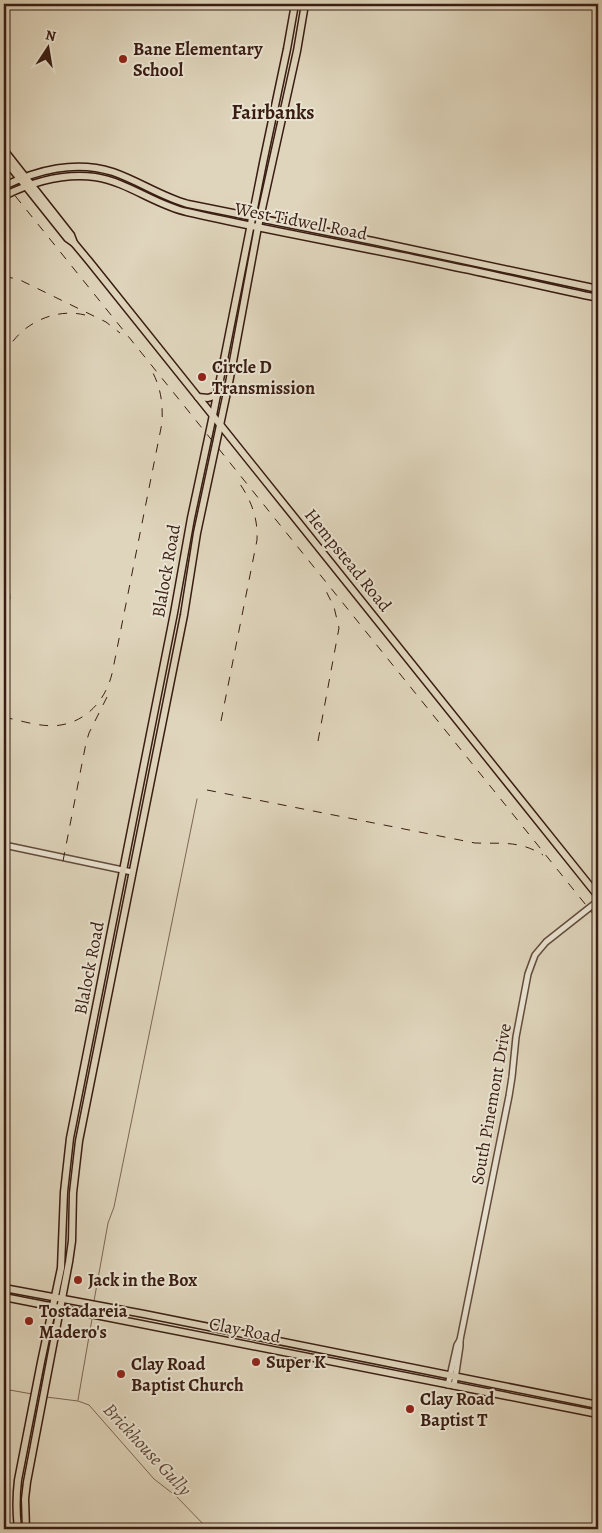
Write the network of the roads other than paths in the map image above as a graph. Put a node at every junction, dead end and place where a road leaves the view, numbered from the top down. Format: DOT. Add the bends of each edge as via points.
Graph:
graph roads {
  1 [pos="295,4"];
  2 [pos="305,4"];
  3 [pos="287,49"];
  4 [pos="296,51"];
  5 [pos="4,150"];
  6 [pos="4,159"];
  7 [pos="23,177"];
  8 [pos="28,184"];
  9 [pos="142,185"];
  10 [pos="4,186"];
  11 [pos="139,193"];
  12 [pos="4,196"];
  13 [pos="252,217"];
  14 [pos="260,219"];
  15 [pos="250,226"];
  16 [pos="258,227"];
  17 [pos="321,231"];
  18 [pos="318,240"];
  19 [pos="377,242"];
  20 [pos="377,251"];
  21 [pos="245,253"];
  22 [pos="432,254"];
  23 [pos="431,262"];
  24 [pos="488,265"];
  25 [pos="251,266"];
  26 [pos="485,274"];
  27 [pos="587,287"];
  28 [pos="598,289"];
  29 [pos="585,296"];
  30 [pos="598,298"];
  31 [pos="217,395"];
  32 [pos="198,397"];
  33 [pos="213,415"];
  34 [pos="220,424"];
  35 [pos="216,442"];
  36 [pos="234,442"];
  37 [pos="198,483"];
  38 [pos="208,486"];
  39 [pos="186,548"];
  40 [pos="195,549"];
  41 [pos="174,613"];
  42 [pos="184,615"];
  43 [pos="138,792"];
  44 [pos="148,794"];
  45 [pos="4,845"];
  46 [pos="124,870"];
  47 [pos="132,872"];
  48 [pos="589,883"];
  49 [pos="598,886"];
  50 [pos="598,896"];
  51 [pos="598,901"];
  52 [pos="113,922"];
  53 [pos="122,924"];
  54 [pos="102,977"];
  55 [pos="112,979"];
  56 [pos="91,1032"];
  57 [pos="100,1034"];
  58 [pos="80,1088"];
  59 [pos="89,1090"];
  60 [pos="70,1138"];
  61 [pos="79,1141"];
  62 [pos="64,1192"];
  63 [pos="73,1193"];
  64 [pos="63,1220"];
  65 [pos="72,1241"];
  66 [pos="62,1248"];
  67 [pos="69,1262"];
  68 [pos="4,1288"];
  69 [pos="11,1289"];
  70 [pos="7,1297"];
  71 [pos="55,1298"];
  72 [pos="62,1299"];
  73 [pos="52,1307"];
  74 [pos="60,1308"];
  75 [pos="108,1308"];
  76 [pos="106,1317"];
  77 [pos="41,1362"];
  78 [pos="50,1364"];
  79 [pos="453,1376"];
  80 [pos="451,1386"];
  81 [pos="598,1405"];
  82 [pos="598,1414"];
  83 [pos="18,1480"];
  84 [pos="27,1482"];
  85 [pos="18,1529"];
  86 [pos="26,1529"];
  1 -- 3 [label="main road, Blalock Road"];
  2 -- 4 [label="main road, Blalock Road"];
  3 -- 4 [label="main road"];
  3 -- 13 [label="main road, Blalock Road"];
  4 -- 14 [label="main road, Blalock Road"];
  5 -- 7 [label="main road, Hempstead Road"];
  6 -- 7 [label="main road, Hempstead Road"];
  7 -- 8 [label="main road, Hempstead Road"];
  7 -- 9 [label="main road, West Tidwell Road" via="74,167 100,169"];
  7 -- 10 [label="main road, West Tidwell Road"];
  8 -- 11 [label="main road, West Tidwell Road" via="74,176 96,177"];
  8 -- 12 [label="main road, West Tidwell Road"];
  8 -- 32 [label="main road, Hempstead Road"];
  9 -- 11 [label="main road"];
  9 -- 13 [label="main road, West Tidwell Road" via="182,202"];
  11 -- 15 [label="main road, West Tidwell Road" via="175,210"];
  13 -- 14 [label="main road, West Tidwell Road"];
  13 -- 15 [label="main road, Blalock Road"];
  14 -- 16 [label="main road, Blalock Road"];
  14 -- 17 [label="main road, West Tidwell Road"];
  15 -- 16 [label="main road, West Tidwell Road"];
  15 -- 21 [label="main road, Blalock Road"];
  16 -- 18 [label="main road, West Tidwell Road"];
  16 -- 25 [label="main road, Blalock Road"];
  17 -- 18 [label="main road"];
  17 -- 19 [label="main road, West Tidwell Road"];
  18 -- 20 [label="main road, West Tidwell Road"];
  19 -- 20 [label="main road"];
  19 -- 22 [label="main road, West Tidwell Road"];
  20 -- 23 [label="main road, West Tidwell Road"];
  21 -- 25 [label="main road"];
  21 -- 31 [label="main road, Blalock Road"];
  22 -- 23 [label="main road"];
  22 -- 24 [label="main road, West Tidwell Road"];
  23 -- 26 [label="main road, West Tidwell Road"];
  24 -- 26 [label="main road"];
  24 -- 27 [label="main road, West Tidwell Road"];
  25 -- 34 [label="main road, Blalock Road"];
  26 -- 29 [label="main road, West Tidwell Road"];
  27 -- 28 [label="main road, West Tidwell Road"];
  27 -- 29 [label="main road"];
  29 -- 30 [label="main road, West Tidwell Road"];
  31 -- 32 [label="main road"];
  31 -- 33 [label="main road, Blalock Road"];
  32 -- 33 [label="main road, Hempstead Road"];
  33 -- 34 [label="main road, Hempstead Road"];
  33 -- 37 [label="main road, Blalock Road"];
  34 -- 35 [label="main road, Blalock Road"];
  34 -- 36 [label="main road, Hempstead Road"];
  35 -- 36 [label="main road" via="225,439"];
  35 -- 38 [label="main road, Blalock Road"];
  36 -- 48 [label="main road, Hempstead Road"];
  37 -- 38 [label="main road"];
  37 -- 39 [label="main road, Blalock Road"];
  38 -- 40 [label="main road, Blalock Road"];
  39 -- 40 [label="main road"];
  39 -- 41 [label="main road, Blalock Road"];
  40 -- 42 [label="main road, Blalock Road"];
  41 -- 42 [label="main road"];
  41 -- 43 [label="main road, Blalock Road"];
  42 -- 44 [label="main road, Blalock Road"];
  43 -- 44 [label="main road"];
  43 -- 46 [label="main road, Blalock Road"];
  44 -- 47 [label="main road, Blalock Road"];
  45 -- 46 [label="street"];
  46 -- 47 [label="street"];
  46 -- 52 [label="main road, Blalock Road"];
  47 -- 53 [label="main road, Blalock Road"];
  48 -- 49 [label="main road"];
  48 -- 50 [label="main road, Hempstead Road"];
  51 -- 79 [label="street, South Pinemont Drive" via="546,942 531,964 516,1037 509,1096"];
  52 -- 53 [label="main road"];
  52 -- 54 [label="main road, Blalock Road"];
  53 -- 55 [label="main road, Blalock Road"];
  54 -- 55 [label="main road"];
  54 -- 56 [label="main road, Blalock Road"];
  55 -- 57 [label="main road, Blalock Road"];
  56 -- 57 [label="main road"];
  56 -- 58 [label="main road, Blalock Road"];
  57 -- 59 [label="main road, Blalock Road"];
  58 -- 59 [label="main road"];
  58 -- 60 [label="main road, Blalock Road"];
  59 -- 61 [label="main road, Blalock Road"];
  60 -- 61 [label="main road"];
  60 -- 62 [label="main road, Blalock Road"];
  61 -- 63 [label="main road, Blalock Road"];
  62 -- 63 [label="main road"];
  62 -- 64 [label="main road, Blalock Road"];
  63 -- 65 [label="main road, Blalock Road"];
  64 -- 65 [label="main road" via="66,1238"];
  64 -- 66 [label="main road, Blalock Road"];
  65 -- 67 [label="main road, Blalock Road"];
  66 -- 67 [label="main road" via="68,1252"];
  66 -- 71 [label="main road, Blalock Road"];
  67 -- 72 [label="main road, Blalock Road"];
  68 -- 69 [label="main road, Clay Road"];
  69 -- 70 [label="main road"];
  69 -- 71 [label="main road, Clay Road"];
  70 -- 73 [label="main road, Clay Road"];
  71 -- 72 [label="main road, Clay Road"];
  71 -- 73 [label="main road, Blalock Road"];
  72 -- 74 [label="main road, Blalock Road"];
  72 -- 75 [label="main road, Clay Road"];
  73 -- 74 [label="main road, Clay Road"];
  73 -- 77 [label="main road, Blalock Road"];
  74 -- 76 [label="main road, Clay Road"];
  74 -- 78 [label="main road, Blalock Road"];
  75 -- 76 [label="main road"];
  75 -- 79 [label="main road, Clay Road"];
  76 -- 80 [label="main road, Clay Road"];
  77 -- 78 [label="main road"];
  77 -- 83 [label="main road, Blalock Road"];
  78 -- 84 [label="main road, Blalock Road"];
  79 -- 80 [label="street, South Pinemont Drive"];
  79 -- 81 [label="main road, Clay Road"];
  80 -- 82 [label="main road, Clay Road"];
  83 -- 84 [label="main road"];
  83 -- 85 [label="main road, Blalock Road"];
  84 -- 86 [label="main road, Blalock Road"];
}
